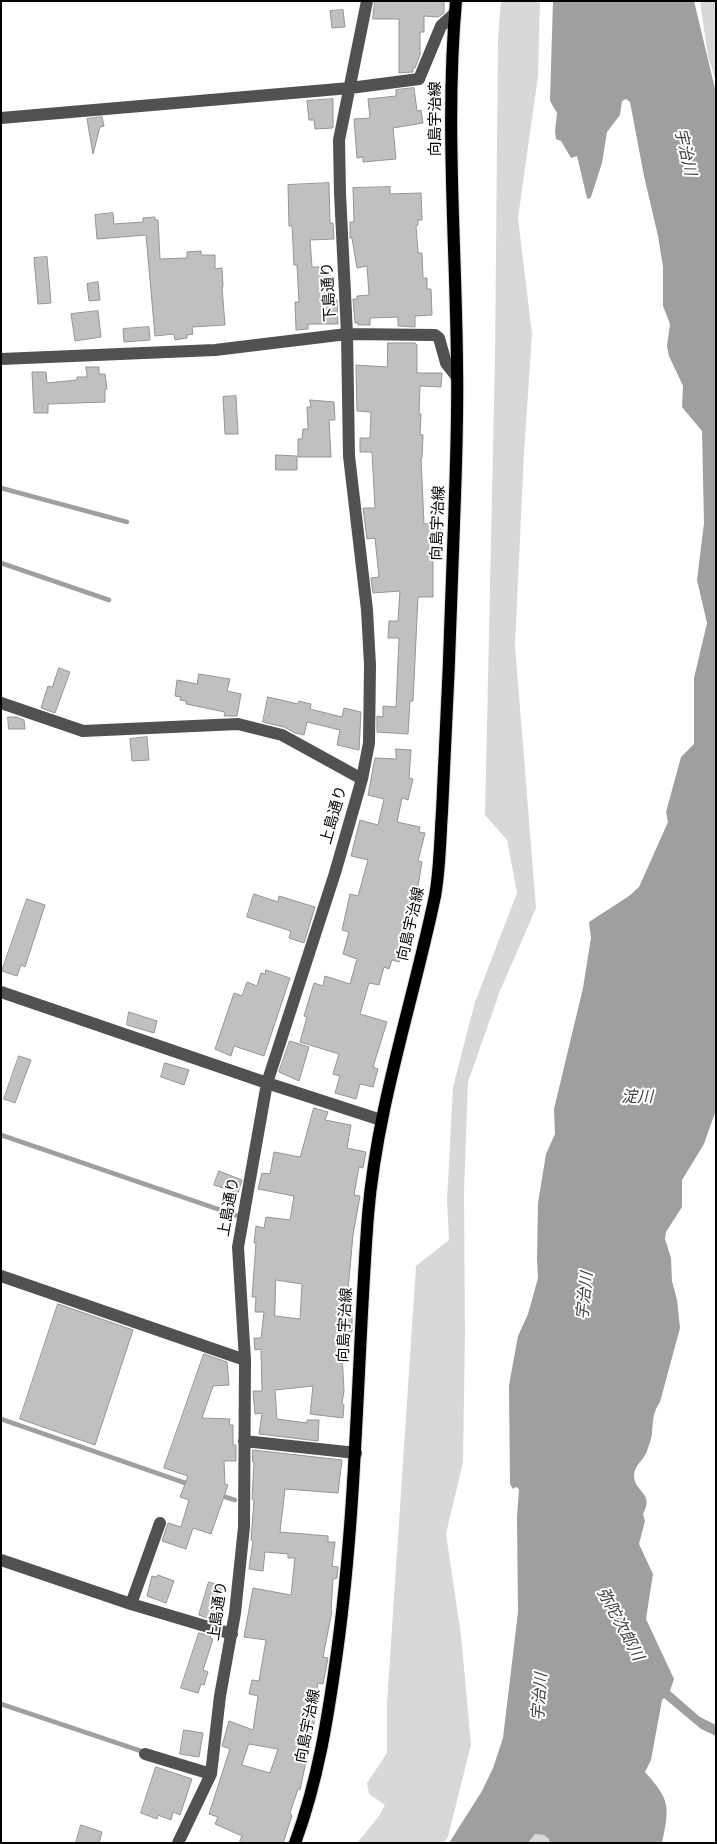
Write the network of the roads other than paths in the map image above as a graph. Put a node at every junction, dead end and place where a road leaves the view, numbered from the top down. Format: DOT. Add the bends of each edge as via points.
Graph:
graph roads {
  1 [pos="367,1"];
  2 [pos="455,7"];
  3 [pos="350,88"];
  4 [pos="1,118"];
  5 [pos="347,334"];
  6 [pos="1,360"];
  7 [pos="457,377"];
  8 [pos="364,583"];
  9 [pos="1,703"];
  10 [pos="362,778"];
  11 [pos="1,992"];
  12 [pos="267,1083"];
  13 [pos="381,1120"];
  14 [pos="1,1276"];
  15 [pos="245,1360"];
  16 [pos="244,1441"];
  17 [pos="356,1453"];
  18 [pos="160,1523"];
  19 [pos="1,1560"];
  20 [pos="131,1604"];
  21 [pos="232,1634"];
  22 [pos="145,1754"];
  23 [pos="211,1774"];
  24 [pos="178,1843"];
  25 [pos="295,1843"];
  1 -- 3 [label="street, 下島通り"];
  2 -- 3 [label="street" via="441,26 419,79"];
  2 -- 7 [label="main road, 向島宇治線" via="451,118"];
  3 -- 4 [label="street"];
  3 -- 5 [label="street, 下島通り" via="339,140"];
  5 -- 6 [label="street" via="215,350"];
  5 -- 7 [label="street" via="435,334 446,363"];
  5 -- 8 [label="street, 下島通り" via="349,456"];
  7 -- 13 [label="main road, 向島宇治線" via="452,597 436,890"];
  8 -- 10 [label="street, 上島通り" via="370,665 369,743"];
  9 -- 10 [label="street" via="83,731 238,724 282,735"];
  10 -- 12 [label="street, 上島通り"];
  11 -- 12 [label="street"];
  12 -- 13 [label="street"];
  12 -- 15 [label="street, 上島通り" via="238,1247"];
  13 -- 17 [label="main road, 向島宇治線" via="368,1210"];
  14 -- 15 [label="street"];
  15 -- 16 [label="street, 上島通り"];
  16 -- 17 [label="street"];
  16 -- 21 [label="street, 上島通り" via="244,1527"];
  17 -- 25 [label="main road, 向島宇治線" via="344,1603 326,1727 315,1778"];
  18 -- 20 [label="street"];
  19 -- 20 [label="street"];
  20 -- 21 [label="street"];
  21 -- 23 [label="street, 上島通り" via="220,1696"];
  22 -- 23 [label="street"];
  23 -- 24 [label="street, 上島通り"];
}
